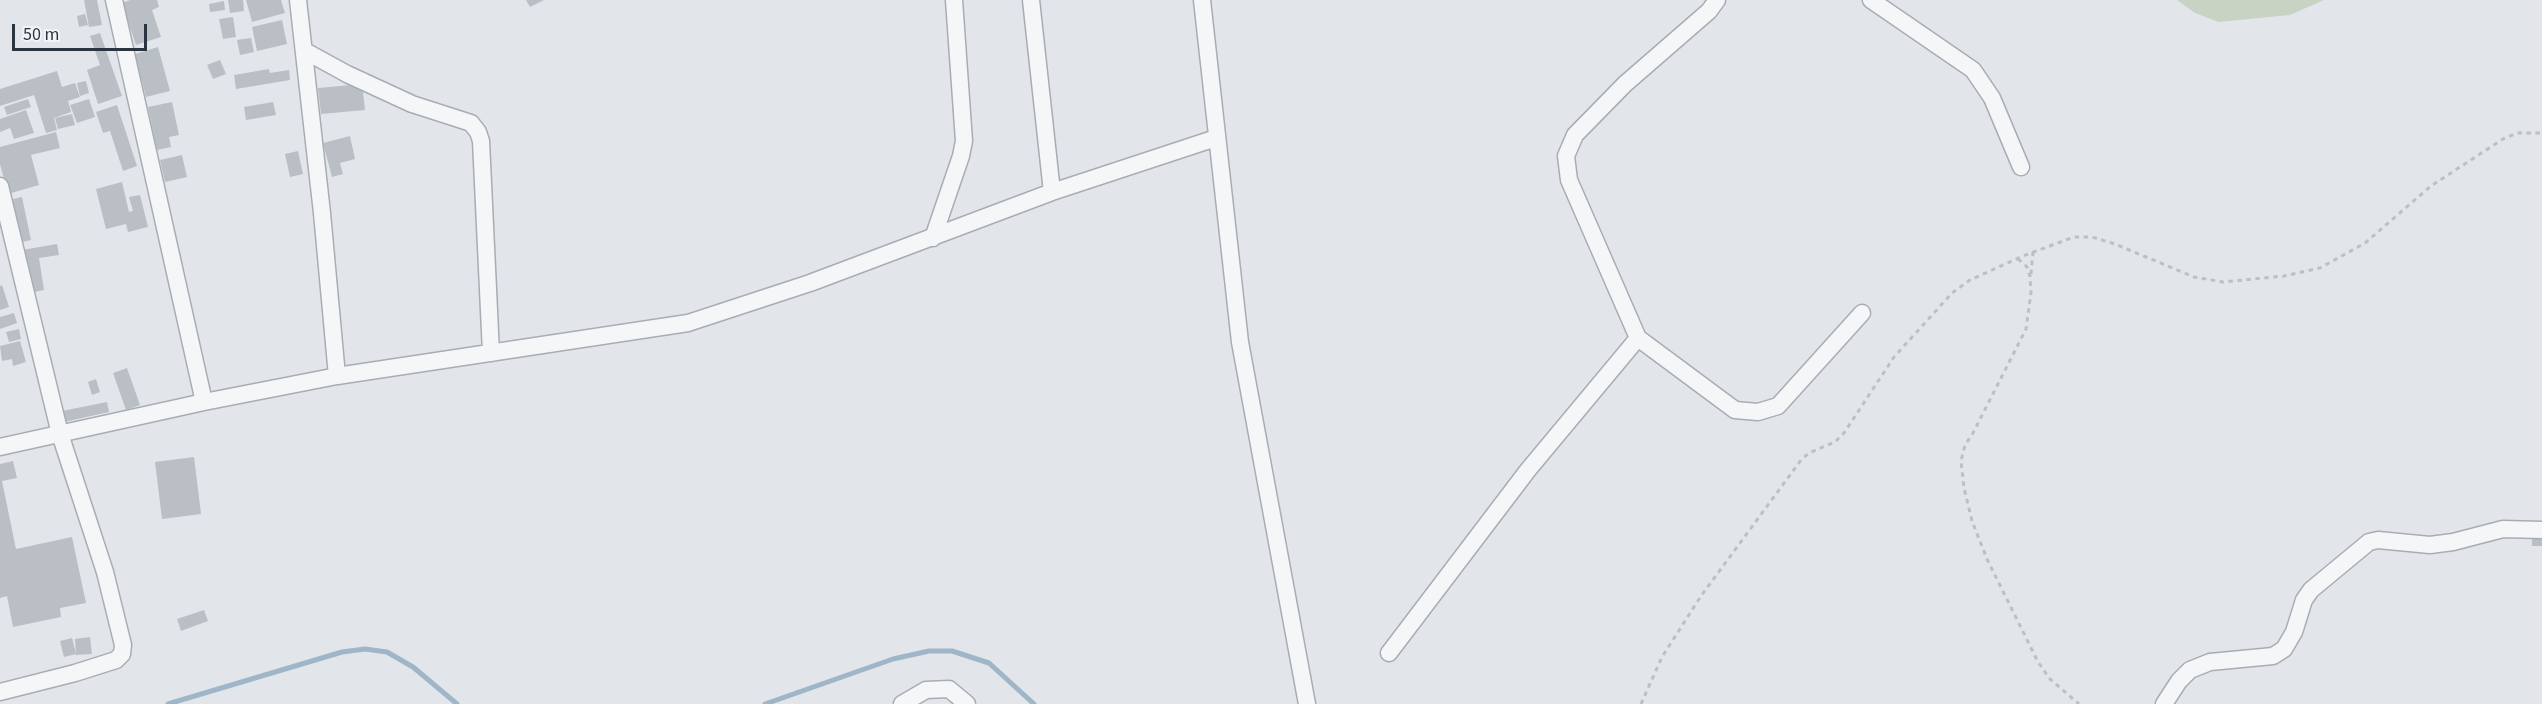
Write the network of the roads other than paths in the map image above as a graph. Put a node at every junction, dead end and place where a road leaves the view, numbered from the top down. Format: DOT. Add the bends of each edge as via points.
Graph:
graph roads {
  1 [pos="114,0"];
  2 [pos="298,0"];
  3 [pos="954,0"];
  4 [pos="1031,0"];
  5 [pos="1202,0"];
  6 [pos="1717,0"];
  7 [pos="1871,0"];
  8 [pos="305,51"];
  9 [pos="1216,138"];
  10 [pos="2021,167"];
  11 [pos="0,186"];
  12 [pos="1052,192"];
  13 [pos="933,238"];
  14 [pos="1862,313"];
  15 [pos="1638,338"];
  16 [pos="491,354"];
  17 [pos="337,376"];
  18 [pos="204,402"];
  19 [pos="60,434"];
  20 [pos="0,447"];
  21 [pos="2542,530"];
  22 [pos="1389,653"];
  23 [pos="0,692"];
  24 [pos="902,704"];
  25 [pos="967,704"];
  26 [pos="1307,704"];
  27 [pos="2164,704"];
  1 -- 18 [label="street"];
  2 -- 8 [label="street"];
  3 -- 13 [label="street" via="964,141"];
  4 -- 12 [label="street"];
  5 -- 9 [label="street"];
  6 -- 15 [label="street" via="1575,135 1566,156 1569,180"];
  7 -- 10 [label="street" via="1973,70 1992,98"];
  8 -- 16 [label="street" via="412,104 471,123 478,132"];
  8 -- 17 [label="street"];
  9 -- 12 [label="street"];
  9 -- 26 [label="street" via="1240,342"];
  11 -- 19 [label="street"];
  12 -- 13 [label="street"];
  13 -- 16 [label="street" via="688,323"];
  14 -- 15 [label="street" via="1778,406 1758,411 1735,410"];
  15 -- 22 [label="street" via="1528,470"];
  16 -- 17 [label="street"];
  17 -- 18 [label="street"];
  18 -- 19 [label="street"];
  19 -- 20 [label="street"];
  19 -- 23 [label="street" via="105,572 122,654 116,660 75,673"];
  21 -- 27 [label="street" via="2503,530 2430,545 2369,542 2311,590 2284,649 2273,656 2210,662 2190,670"];
  24 -- 25 [label="street" via="926,690 949,689"];
}
